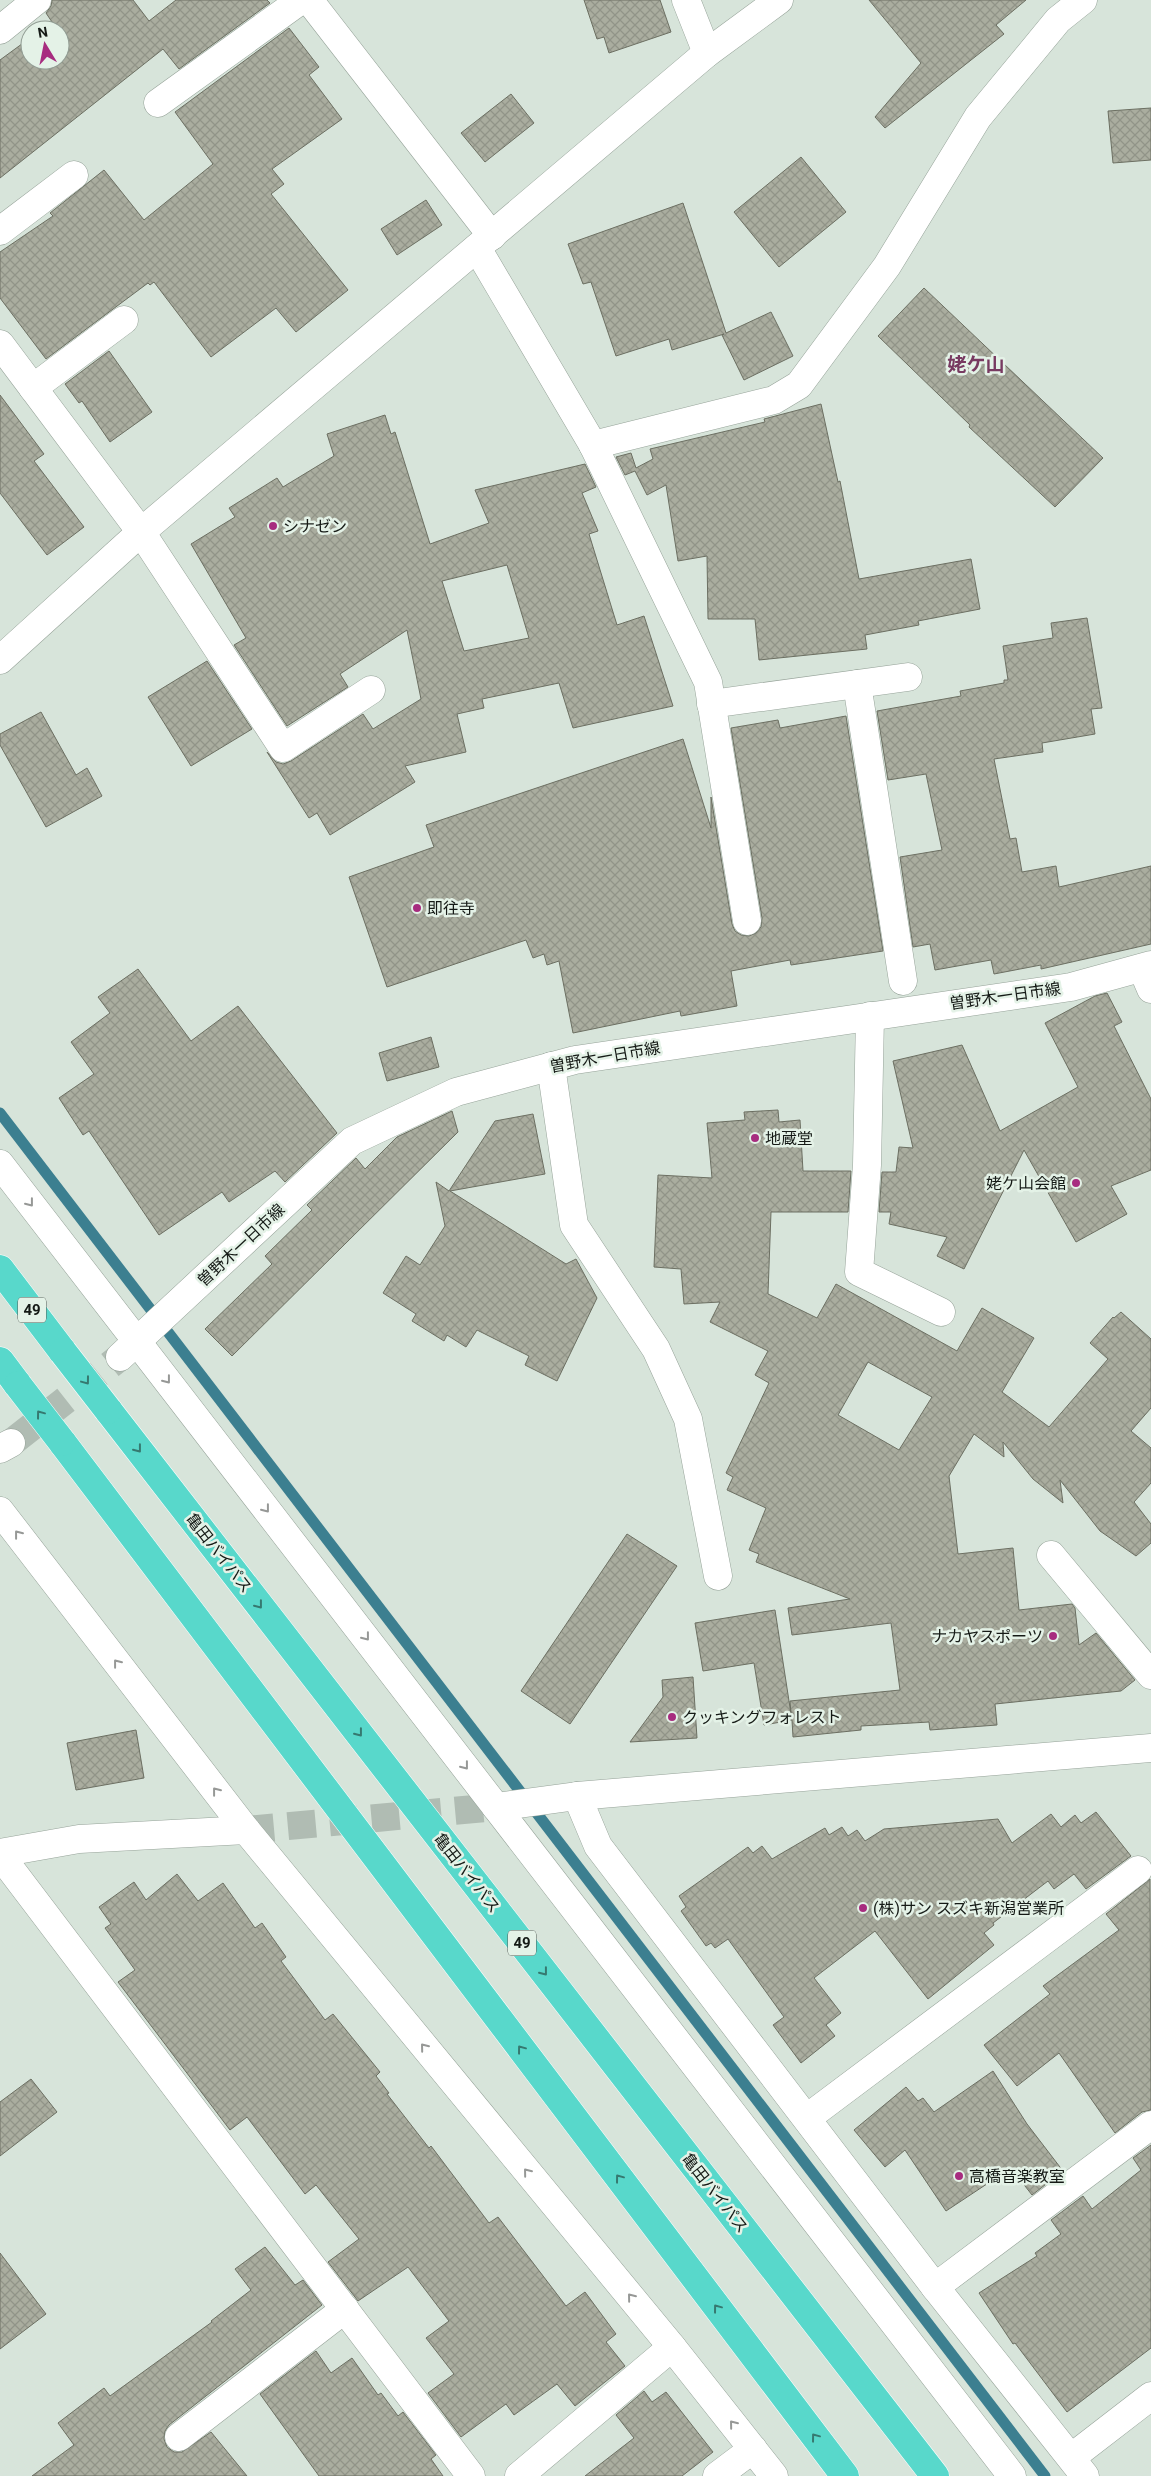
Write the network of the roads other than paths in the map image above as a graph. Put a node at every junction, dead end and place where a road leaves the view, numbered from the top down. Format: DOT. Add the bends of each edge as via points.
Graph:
graph roads {
  1 [pos="37,0"];
  2 [pos="301,0"];
  3 [pos="309,0"];
  4 [pos="686,0"];
  5 [pos="779,0"];
  6 [pos="1082,0"];
  7 [pos="0,30"];
  8 [pos="707,53"];
  9 [pos="158,103"];
  10 [pos="74,175"];
  11 [pos="0,231"];
  12 [pos="484,242"];
  13 [pos="124,320"];
  14 [pos="0,344"];
  15 [pos="32,388"];
  16 [pos="592,445"];
  17 [pos="141,532"];
  18 [pos="0,660"];
  19 [pos="908,678"];
  20 [pos="857,684"];
  21 [pos="371,690"];
  22 [pos="711,704"];
  23 [pos="748,921"];
  24 [pos="1148,974"];
  25 [pos="902,981"];
  26 [pos="870,1016"];
  27 [pos="551,1066"];
  28 [pos="0,1164"];
  29 [pos="0,1269"];
  30 [pos="941,1312"];
  31 [pos="134,1345"];
  32 [pos="0,1361"];
  33 [pos="0,1511"];
  34 [pos="1051,1555"];
  35 [pos="718,1576"];
  36 [pos="1151,1675"];
  37 [pos="1151,1748"];
  38 [pos="577,1796"];
  39 [pos="501,1806"];
  40 [pos="246,1830"];
  41 [pos="0,1854"];
  42 [pos="1138,1870"];
  43 [pos="807,2118"];
  44 [pos="1151,2125"];
  45 [pos="935,2286"];
  46 [pos="345,2309"];
  47 [pos="672,2348"];
  48 [pos="1151,2396"];
  49 [pos="179,2437"];
  50 [pos="753,2449"];
  51 [pos="1079,2467"];
  52 [pos="472,2476"];
  53 [pos="519,2476"];
  54 [pos="717,2476"];
  55 [pos="774,2476"];
  56 [pos="845,2476"];
  57 [pos="935,2476"];
  58 [pos="1012,2476"];
  1 -- 7 [label="street"];
  2 -- 9 [label="street"];
  3 -- 12 [label="street"];
  4 -- 8 [label="street"];
  5 -- 8 [label="street"];
  6 -- 16 [label="street" via="1058,20 978,117 887,266 799,385 774,400"];
  8 -- 12 [label="street"];
  10 -- 11 [label="street"];
  12 -- 16 [label="street"];
  12 -- 17 [label="street"];
  13 -- 15 [label="street"];
  14 -- 15 [label="street"];
  15 -- 17 [label="street"];
  16 -- 22 [label="street" via="708,682"];
  17 -- 18 [label="street"];
  17 -- 21 [label="street" via="283,748"];
  19 -- 20 [label="street"];
  20 -- 22 [label="street"];
  20 -- 25 [label="street"];
  22 -- 23 [label="street"];
  24 -- 26 [label="street, 曽野木一日市線"];
  26 -- 27 [label="street, 曽野木一日市線"];
  26 -- 30 [label="street" via="867,1165 859,1272"];
  27 -- 31 [label="street, 曽野木一日市線" via="456,1092 352,1141"];
  27 -- 35 [label="street" via="574,1225 656,1349 688,1419"];
  28 -- 31 [label="street, one-way"];
  29 -- 57 [label="highway, 亀田バイパス / 49, one-way, bridge"];
  31 -- 39 [label="street, one-way"];
  56 -- 32 [label="highway, one-way, bridge"];
  40 -- 33 [label="street, one-way"];
  34 -- 36 [label="street"];
  37 -- 38 [label="street"];
  38 -- 39 [label="street"];
  38 -- 43 [label="street" via="598,1846"];
  39 -- 58 [label="street"];
  40 -- 41 [label="street" via="79,1839"];
  47 -- 40 [label="street, one-way"];
  41 -- 46 [label="street"];
  42 -- 43 [label="street"];
  43 -- 45 [label="street"];
  44 -- 45 [label="street"];
  45 -- 51 [label="street"];
  46 -- 49 [label="street"];
  46 -- 52 [label="street"];
  50 -- 47 [label="street, one-way"];
  47 -- 53 [label="street"];
  48 -- 51 [label="street"];
  50 -- 54 [label="street"];
  50 -- 55 [label="street"];
}
